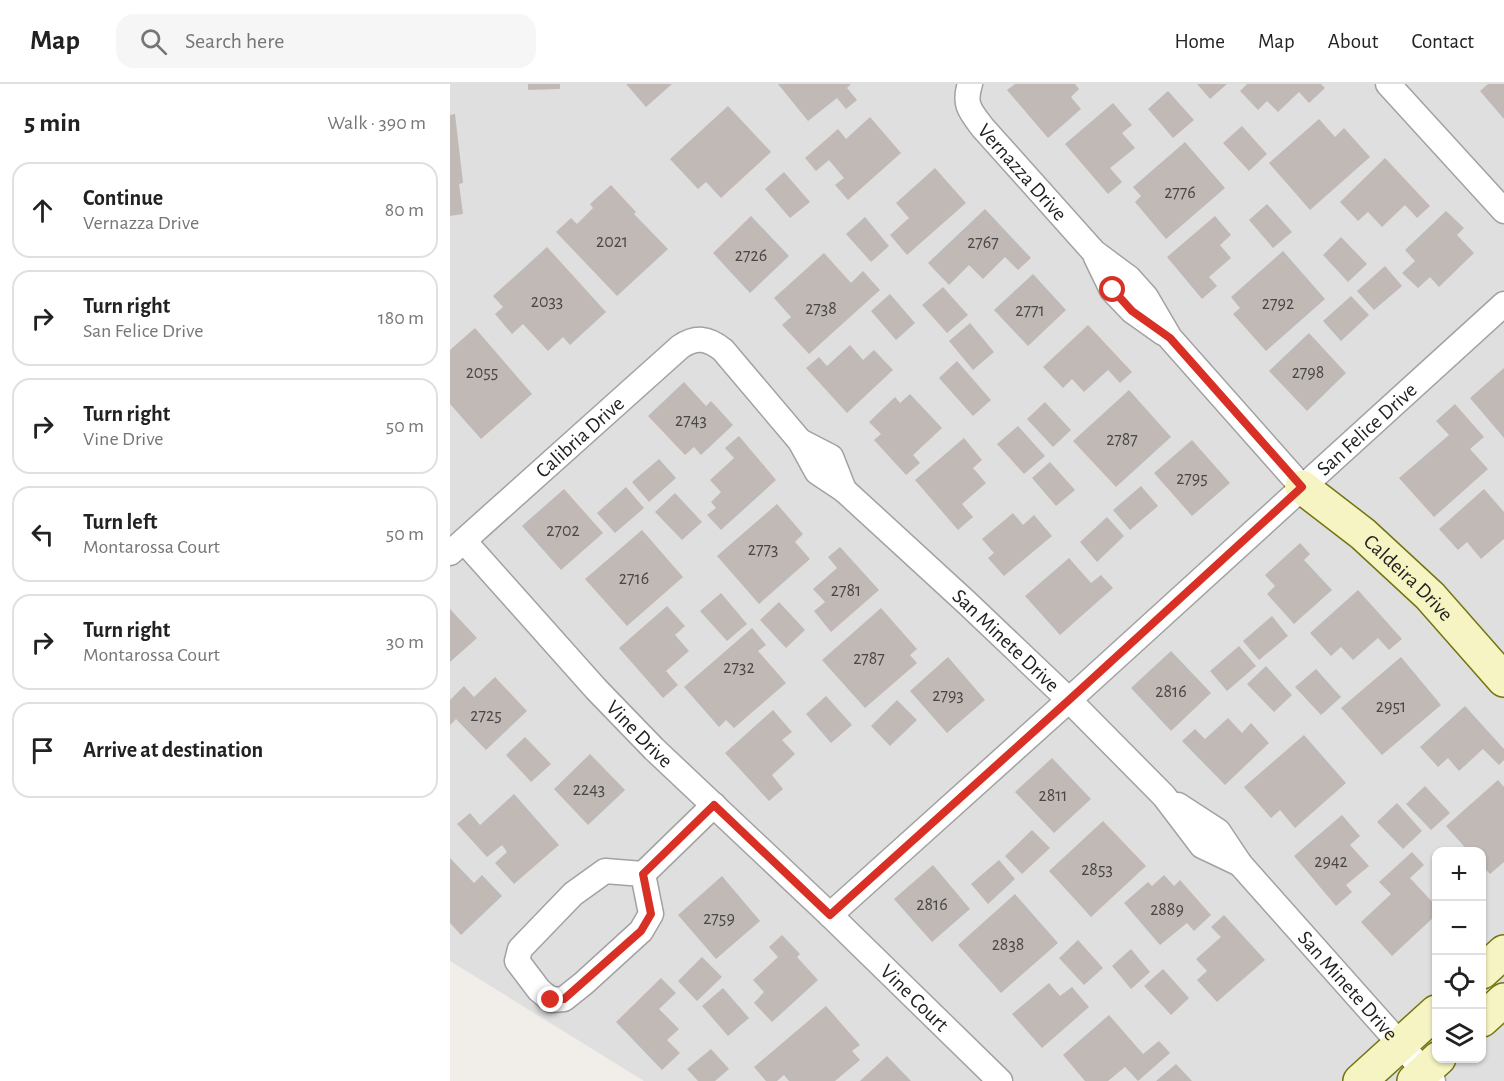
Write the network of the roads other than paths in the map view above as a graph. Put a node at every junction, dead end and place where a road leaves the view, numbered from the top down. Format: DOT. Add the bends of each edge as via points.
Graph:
graph roads {
  1 [pos="970,84"];
  2 [pos="1388,84"];
  3 [pos="1504,211"];
  4 [pos="1504,304"];
  5 [pos="700,339"];
  6 [pos="1302,487"];
  7 [pos="457,547"];
  8 [pos="1504,680"];
  9 [pos="1069,700"];
  10 [pos="714,805"];
  11 [pos="643,874"];
  12 [pos="830,915"];
  13 [pos="1504,952"];
  14 [pos="1486,968"];
  15 [pos="1504,1000"];
  16 [pos="1486,1016"];
  17 [pos="1432,1017"];
  18 [pos="1401,1045"];
  19 [pos="1428,1073"];
  20 [pos="1000,1081"];
  21 [pos="1360,1081"];
  1 -- 6 [label="street, Vernazza Drive" via="969,110 1094,252 1113,290 1132,311 1170,338"];
  2 -- 3 [label="street"];
  4 -- 6 [label="street, San Felice Drive"];
  5 -- 7 [label="street, Calibria Drive" via="680,347"];
  5 -- 9 [label="street, San Minete Drive" via="723,350 800,441 831,457 844,490"];
  6 -- 8 [label="street, Caldeira Drive" via="1363,534 1430,596"];
  6 -- 9 [label="street, San Felice Drive"];
  7 -- 10 [label="street, Vine Drive" via="654,750"];
  9 -- 12 [label="street, San Felice Drive"];
  9 -- 18 [label="street, San Minete Drive" via="1164,796 1202,846 1240,864"];
  10 -- 11 [label="street"];
  10 -- 12 [label="street, Vine Drive"];
  11 -- 11 [label="street" via="604,871 573,894 520,949 517,961 551,1000 564,999 641,931 651,914"];
  12 -- 20 [label="street, Vine Court"];
  13 -- 14 [label="street"];
  15 -- 16 [label="street"];
  17 -- 18 [label="street"];
  18 -- 19 [label="street, San Minete Drive"];
  18 -- 21 [label="street"];
}
